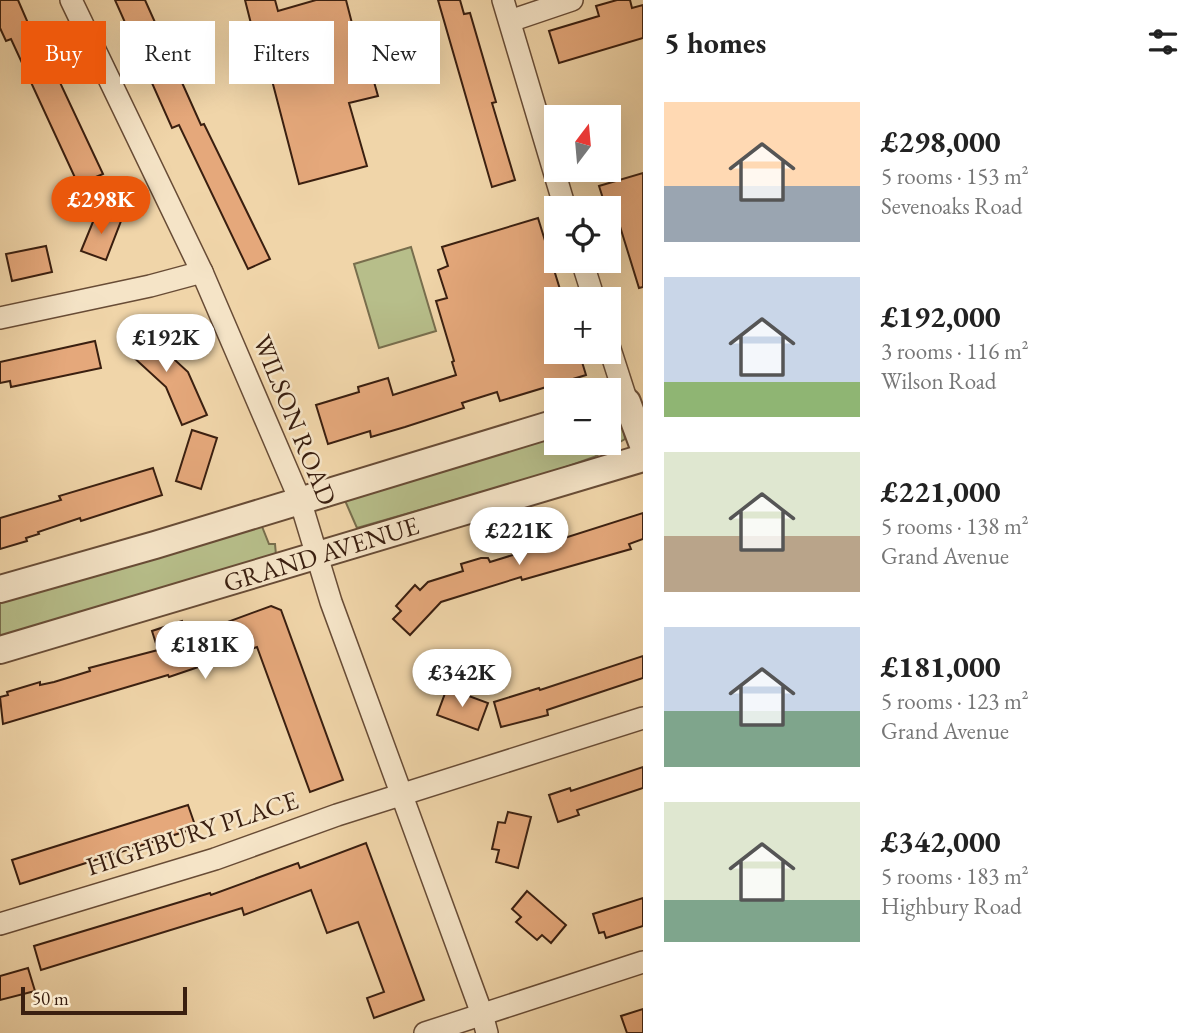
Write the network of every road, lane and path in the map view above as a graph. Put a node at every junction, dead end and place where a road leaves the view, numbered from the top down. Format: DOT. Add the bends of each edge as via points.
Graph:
graph roads {
  1 [pos="71,0"];
  2 [pos="503,0"];
  3 [pos="572,0"];
  4 [pos="510,21"];
  5 [pos="561,196"];
  6 [pos="202,272"];
  7 [pos="0,318"];
  8 [pos="614,364"];
  9 [pos="626,402"];
  10 [pos="544,427"];
  11 [pos="643,445"];
  12 [pos="643,458"];
  13 [pos="300,500"];
  14 [pos="318,555"];
  15 [pos="0,589"];
  16 [pos="0,650"];
  17 [pos="643,718"];
  18 [pos="401,795"];
  19 [pos="0,924"];
  20 [pos="643,962"];
  21 [pos="485,1023"];
  22 [pos="425,1033"];
  1 -- 6 [label="street, WILSON ROAD"];
  2 -- 4 [label="street"];
  3 -- 4 [label="street"];
  4 -- 5 [label="street"];
  6 -- 7 [label="street"];
  6 -- 13 [label="street, WILSON ROAD"];
  8 -- 9 [label="street"];
  9 -- 11 [label="street"];
  10 -- 13 [label="street"];
  12 -- 14 [label="street, GRAND AVENUE"];
  13 -- 14 [label="street, WILSON ROAD"];
  13 -- 15 [label="street"];
  14 -- 16 [label="street, GRAND AVENUE"];
  14 -- 18 [label="street, WILSON ROAD"];
  17 -- 18 [label="street, HIGHBURY PLACE"];
  18 -- 19 [label="street, HIGHBURY PLACE" via="215,859"];
  18 -- 21 [label="street, WILSON ROAD"];
  20 -- 21 [label="street"];
  21 -- 22 [label="street"];
}
